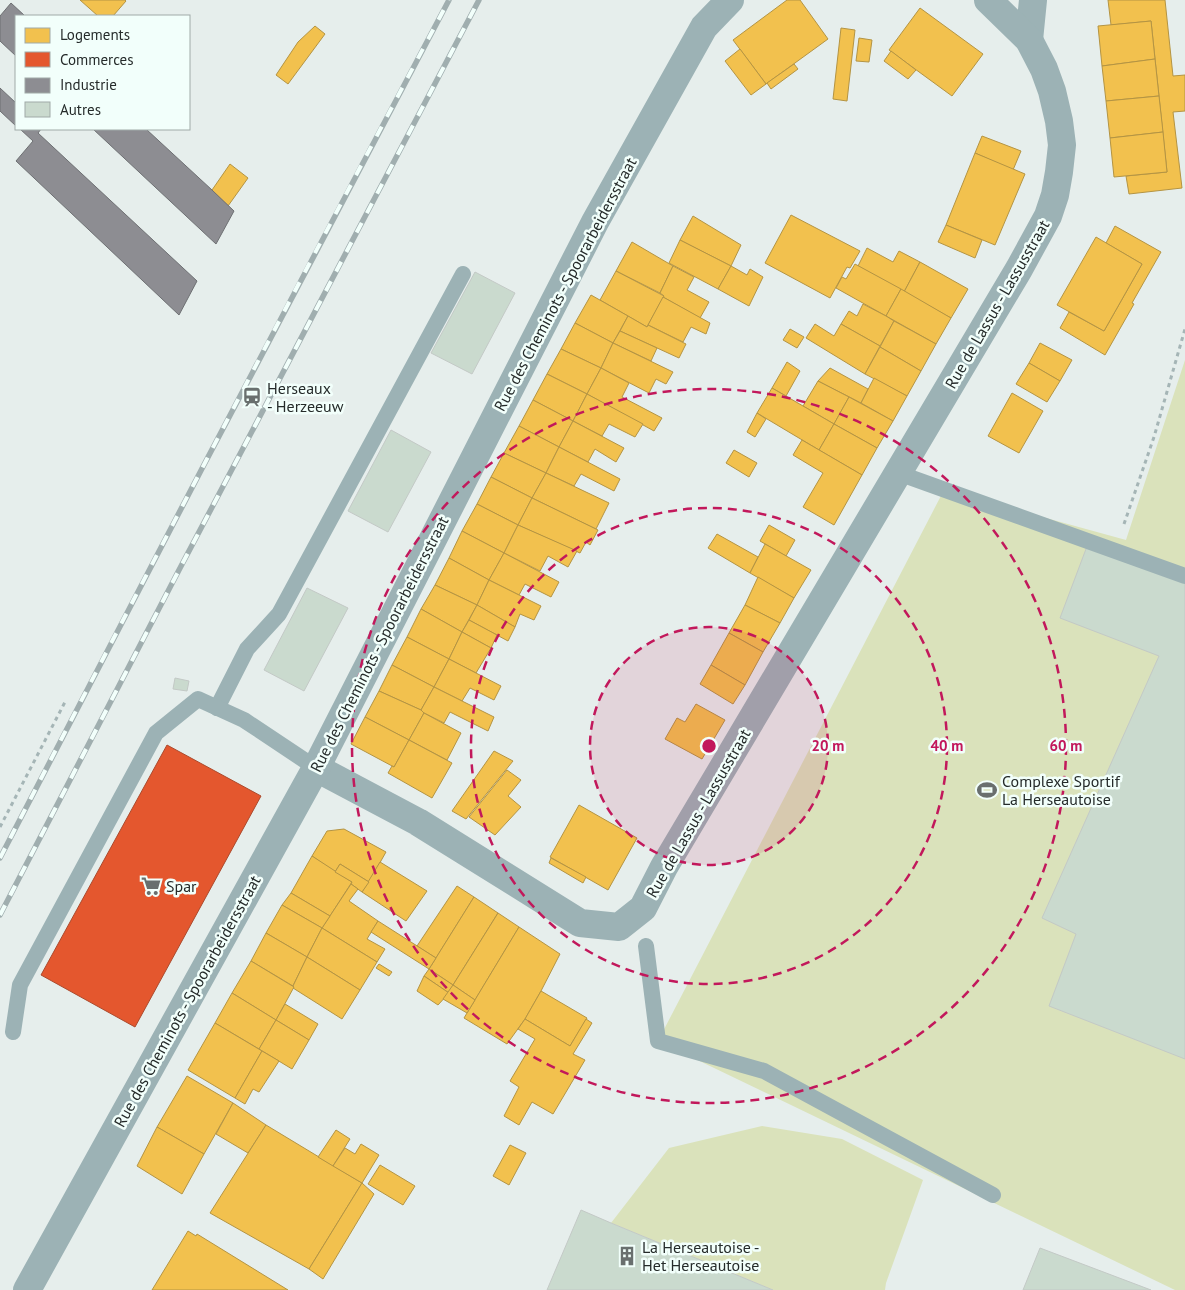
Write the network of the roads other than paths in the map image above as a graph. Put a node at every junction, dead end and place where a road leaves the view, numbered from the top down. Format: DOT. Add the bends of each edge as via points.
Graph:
graph roads {
  1 [pos="730,0"];
  2 [pos="988,0"];
  3 [pos="1033,0"];
  4 [pos="1029,40"];
  5 [pos="463,274"];
  6 [pos="898,473"];
  7 [pos="1185,576"];
  8 [pos="217,708"];
  9 [pos="316,768"];
  10 [pos="646,946"];
  11 [pos="13,1032"];
  12 [pos="993,1195"];
  13 [pos="27,1290"];
  1 -- 9 [label="street, Rue des Cheminots - Spoorarbeidersstraat" via="704,27 595,222"];
  2 -- 4 [label="street"];
  3 -- 4 [label="street"];
  4 -- 6 [label="street, Rue de Lassus - Lassusstraat" via="1052,91 1062,145 1060,172 1048,216"];
  5 -- 8 [label="lane" via="279,614 247,649"];
  6 -- 7 [label="lane"];
  6 -- 9 [label="street, Rue de Lassus - Lassusstraat" via="664,867 643,908 619,927 580,923 418,822"];
  8 -- 9 [label="lane" via="244,720"];
  8 -- 11 [label="lane" via="198,699 156,733 20,985"];
  9 -- 13 [label="street, Rue des Cheminots - Spoorarbeidersstraat"];
  10 -- 12 [label="lane" via="658,1040 764,1072"];
}
